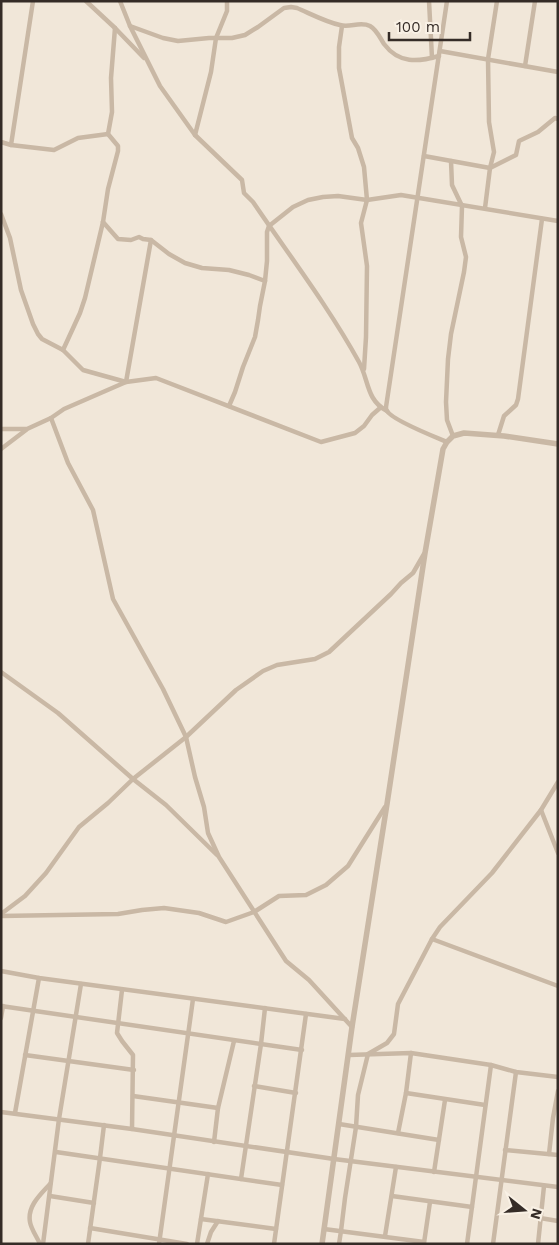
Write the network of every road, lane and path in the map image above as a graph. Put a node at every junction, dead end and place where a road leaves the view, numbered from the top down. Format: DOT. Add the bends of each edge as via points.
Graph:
graph roads {
  1 [pos="33,1"];
  2 [pos="86,1"];
  3 [pos="120,1"];
  4 [pos="227,1"];
  5 [pos="429,1"];
  6 [pos="447,1"];
  7 [pos="497,1"];
  8 [pos="535,1"];
  9 [pos="130,26"];
  10 [pos="342,26"];
  11 [pos="115,28"];
  12 [pos="216,38"];
  13 [pos="440,54"];
  14 [pos="432,58"];
  15 [pos="488,59"];
  16 [pos="148,62"];
  17 [pos="525,66"];
  18 [pos="558,72"];
  19 [pos="558,119"];
  20 [pos="108,134"];
  21 [pos="195,135"];
  22 [pos="1,142"];
  23 [pos="10,145"];
  24 [pos="424,156"];
  25 [pos="451,161"];
  26 [pos="490,168"];
  27 [pos="418,197"];
  28 [pos="367,200"];
  29 [pos="462,206"];
  30 [pos="485,208"];
  31 [pos="1,214"];
  32 [pos="542,219"];
  33 [pos="558,221"];
  34 [pos="103,222"];
  35 [pos="269,226"];
  36 [pos="151,240"];
  37 [pos="265,282"];
  38 [pos="63,350"];
  39 [pos="364,374"];
  40 [pos="126,382"];
  41 [pos="229,406"];
  42 [pos="380,408"];
  43 [pos="387,411"];
  44 [pos="51,418"];
  45 [pos="1,429"];
  46 [pos="27,429"];
  47 [pos="498,435"];
  48 [pos="453,436"];
  49 [pos="446,442"];
  50 [pos="558,444"];
  51 [pos="1,449"];
  52 [pos="425,553"];
  53 [pos="1,672"];
  54 [pos="186,738"];
  55 [pos="133,779"];
  56 [pos="558,782"];
  57 [pos="387,804"];
  58 [pos="541,810"];
  59 [pos="558,853"];
  60 [pos="219,858"];
  61 [pos="254,912"];
  62 [pos="1,915"];
  63 [pos="432,939"];
  64 [pos="1,970"];
  65 [pos="39,978"];
  66 [pos="81,984"];
  67 [pos="558,986"];
  68 [pos="122,990"];
  69 [pos="193,999"];
  70 [pos="2,1006"];
  71 [pos="265,1008"];
  72 [pos="34,1010"];
  73 [pos="306,1014"];
  74 [pos="75,1017"];
  75 [pos="1,1018"];
  76 [pos="345,1019"];
  77 [pos="118,1024"];
  78 [pos="352,1026"];
  79 [pos="188,1034"];
  80 [pos="234,1041"];
  81 [pos="261,1044"];
  82 [pos="302,1050"];
  83 [pos="368,1054"];
  84 [pos="411,1054"];
  85 [pos="26,1055"];
  86 [pos="349,1055"];
  87 [pos="69,1062"];
  88 [pos="491,1066"];
  89 [pos="134,1070"];
  90 [pos="516,1072"];
  91 [pos="558,1077"];
  92 [pos="254,1086"];
  93 [pos="558,1091"];
  94 [pos="296,1093"];
  95 [pos="406,1093"];
  96 [pos="133,1096"];
  97 [pos="445,1100"];
  98 [pos="178,1103"];
  99 [pos="485,1105"];
  100 [pos="218,1108"];
  101 [pos="1,1112"];
  102 [pos="16,1113"];
  103 [pos="555,1118"];
  104 [pos="60,1119"];
  105 [pos="339,1124"];
  106 [pos="104,1125"];
  107 [pos="356,1127"];
  108 [pos="132,1129"];
  109 [pos="398,1133"];
  110 [pos="174,1135"];
  111 [pos="439,1140"];
  112 [pos="214,1142"];
  113 [pos="246,1146"];
  114 [pos="505,1150"];
  115 [pos="56,1152"];
  116 [pos="286,1152"];
  117 [pos="549,1154"];
  118 [pos="558,1155"];
  119 [pos="100,1158"];
  120 [pos="334,1159"];
  121 [pos="350,1161"];
  122 [pos="396,1167"];
  123 [pos="169,1169"];
  124 [pos="434,1172"];
  125 [pos="208,1174"];
  126 [pos="476,1177"];
  127 [pos="242,1179"];
  128 [pos="501,1180"];
  129 [pos="51,1183"];
  130 [pos="282,1185"];
  131 [pos="544,1186"];
  132 [pos="558,1187"];
  133 [pos="50,1196"];
  134 [pos="392,1196"];
  135 [pos="430,1202"];
  136 [pos="94,1203"];
  137 [pos="472,1207"];
  138 [pos="540,1218"];
  139 [pos="201,1219"];
  140 [pos="218,1221"];
  141 [pos="558,1221"];
  142 [pos="90,1228"];
  143 [pos="276,1229"];
  144 [pos="324,1229"];
  145 [pos="342,1231"];
  146 [pos="385,1236"];
  147 [pos="392,1237"];
  148 [pos="159,1242"];
  149 [pos="424,1243"];
  150 [pos="42,1244"];
  151 [pos="88,1244"];
  152 [pos="187,1244"];
  153 [pos="197,1244"];
  154 [pos="207,1244"];
  155 [pos="274,1244"];
  156 [pos="322,1244"];
  157 [pos="339,1244"];
  158 [pos="391,1244"];
  159 [pos="467,1244"];
  160 [pos="493,1244"];
  161 [pos="538,1244"];
  1 -- 23 [label="street"];
  2 -- 11 [label="street"];
  3 -- 9 [label="street"];
  4 -- 12 [label="street" via="225,18"];
  5 -- 14 [label="street"];
  6 -- 13 [label="street"];
  7 -- 15 [label="street"];
  8 -- 17 [label="street"];
  9 -- 12 [label="street" via="178,41"];
  9 -- 16 [label="street"];
  10 -- 12 [label="street" via="291,7 284,8 245,35"];
  10 -- 14 [label="street" via="369,25 391,52 406,60"];
  10 -- 28 [label="street" via="339,68 352,138 364,167"];
  11 -- 16 [label="street"];
  11 -- 20 [label="street" via="110,78 112,112"];
  12 -- 21 [label="street"];
  13 -- 14 [label="street"];
  13 -- 15 [label="street"];
  13 -- 24 [label="street"];
  15 -- 17 [label="street"];
  15 -- 26 [label="street" via="489,122 494,152"];
  16 -- 21 [label="street" via="160,86"];
  17 -- 18 [label="street"];
  19 -- 26 [label="street" via="554,118 538,132 519,141 516,155"];
  20 -- 23 [label="street" via="78,138 54,150"];
  20 -- 34 [label="street" via="118,146 118,151"];
  21 -- 35 [label="street" via="242,180 244,193"];
  22 -- 23 [label="street"];
  24 -- 25 [label="street"];
  24 -- 27 [label="street"];
  25 -- 26 [label="street"];
  25 -- 29 [label="street" via="452,184"];
  26 -- 30 [label="street"];
  27 -- 28 [label="street" via="401,195"];
  27 -- 29 [label="street"];
  27 -- 43 [label="street" via="388,385"];
  28 -- 35 [label="street" via="338,196 308,200"];
  28 -- 39 [label="street" via="362,223 367,266"];
  29 -- 30 [label="street"];
  29 -- 48 [label="street" via="461,237 466,265 451,334 446,402 447,420"];
  30 -- 32 [label="street"];
  31 -- 38 [label="street" via="33,324 42,339"];
  32 -- 33 [label="street"];
  32 -- 47 [label="street" via="518,399 504,416"];
  34 -- 36 [label="street" via="118,239 139,237"];
  34 -- 38 [label="street" via="85,298"];
  35 -- 37 [label="street"];
  35 -- 39 [label="street" via="324,304"];
  36 -- 37 [label="street" via="185,263 236,272"];
  36 -- 40 [label="street"];
  37 -- 41 [label="street" via="255,337"];
  38 -- 40 [label="street" via="83,370"];
  39 -- 42 [label="street"];
  40 -- 41 [label="street" via="156,378"];
  40 -- 44 [label="street" via="64,408"];
  41 -- 42 [label="street" via="321,442 355,433"];
  42 -- 43 [label="street"];
  43 -- 49 [label="street"];
  44 -- 46 [label="street"];
  44 -- 54 [label="street" via="68,464 93,510 113,599"];
  45 -- 46 [label="street"];
  46 -- 51 [label="street"];
  47 -- 48 [label="street" via="464,433"];
  47 -- 50 [label="street"];
  48 -- 49 [label="street"];
  49 -- 52 [label="street"];
  52 -- 54 [label="street" via="413,573 329,652 315,659 263,671 236,690"];
  52 -- 57 [label="street"];
  53 -- 55 [label="street" via="58,713"];
  54 -- 55 [label="street"];
  54 -- 60 [label="street" via="208,833"];
  55 -- 60 [label="street" via="166,805"];
  55 -- 62 [label="street" via="79,827 25,896"];
  56 -- 58 [label="street"];
  57 -- 61 [label="street" via="348,866 326,885 306,895 279,896"];
  57 -- 78 [label="street"];
  58 -- 59 [label="street"];
  58 -- 63 [label="street" via="492,873"];
  60 -- 61 [label="street"];
  61 -- 62 [label="street" via="226,922 198,912 164,908 118,914"];
  61 -- 76 [label="street" via="286,961 309,980"];
  63 -- 67 [label="street"];
  63 -- 83 [label="street" via="398,1004 394,1034 387,1043"];
  64 -- 65 [label="street"];
  65 -- 66 [label="street"];
  65 -- 72 [label="street"];
  66 -- 68 [label="street"];
  66 -- 74 [label="street"];
  68 -- 69 [label="street"];
  68 -- 77 [label="street"];
  69 -- 71 [label="street"];
  69 -- 79 [label="street"];
  70 -- 72 [label="street"];
  70 -- 75 [label="street"];
  71 -- 73 [label="street"];
  71 -- 81 [label="street"];
  72 -- 74 [label="street"];
  72 -- 85 [label="street"];
  73 -- 76 [label="street"];
  73 -- 82 [label="street"];
  74 -- 77 [label="street"];
  74 -- 87 [label="street"];
  76 -- 78 [label="street"];
  77 -- 79 [label="street"];
  77 -- 89 [label="street" via="117,1034 133,1055"];
  78 -- 86 [label="street"];
  79 -- 80 [label="street"];
  79 -- 98 [label="street"];
  80 -- 81 [label="street"];
  80 -- 100 [label="street"];
  81 -- 82 [label="street"];
  81 -- 92 [label="street"];
  82 -- 94 [label="street"];
  83 -- 84 [label="street"];
  83 -- 86 [label="street"];
  83 -- 107 [label="street" via="358,1095"];
  84 -- 88 [label="street"];
  84 -- 95 [label="street"];
  85 -- 87 [label="street"];
  85 -- 102 [label="street"];
  86 -- 105 [label="street"];
  87 -- 89 [label="street"];
  87 -- 104 [label="street"];
  88 -- 90 [label="street"];
  88 -- 99 [label="street"];
  89 -- 96 [label="street"];
  90 -- 91 [label="street"];
  90 -- 114 [label="street"];
  92 -- 94 [label="street"];
  92 -- 113 [label="street"];
  93 -- 103 [label="street"];
  94 -- 116 [label="street"];
  95 -- 97 [label="street"];
  95 -- 109 [label="street"];
  96 -- 98 [label="street"];
  96 -- 108 [label="street"];
  97 -- 99 [label="street"];
  97 -- 111 [label="street"];
  98 -- 100 [label="street"];
  98 -- 110 [label="street"];
  99 -- 126 [label="street"];
  100 -- 112 [label="street"];
  101 -- 102 [label="street"];
  102 -- 104 [label="street"];
  103 -- 117 [label="street"];
  104 -- 106 [label="street"];
  104 -- 115 [label="street"];
  105 -- 107 [label="street"];
  105 -- 120 [label="street"];
  106 -- 108 [label="street"];
  106 -- 119 [label="street"];
  107 -- 109 [label="street"];
  107 -- 121 [label="street"];
  108 -- 110 [label="street"];
  109 -- 111 [label="street"];
  110 -- 112 [label="street"];
  110 -- 123 [label="street"];
  111 -- 124 [label="street"];
  112 -- 113 [label="street"];
  113 -- 116 [label="street"];
  113 -- 127 [label="street"];
  114 -- 117 [label="street"];
  114 -- 128 [label="street"];
  115 -- 119 [label="street"];
  115 -- 129 [label="street"];
  116 -- 120 [label="street"];
  116 -- 130 [label="street"];
  117 -- 118 [label="street"];
  119 -- 123 [label="street"];
  119 -- 136 [label="street"];
  120 -- 121 [label="street"];
  120 -- 144 [label="street"];
  121 -- 122 [label="street"];
  121 -- 145 [label="street"];
  122 -- 124 [label="street"];
  122 -- 134 [label="street"];
  123 -- 125 [label="street"];
  123 -- 148 [label="street"];
  124 -- 126 [label="street"];
  125 -- 127 [label="street"];
  125 -- 139 [label="street"];
  126 -- 128 [label="street"];
  126 -- 137 [label="street"];
  127 -- 130 [label="street"];
  128 -- 131 [label="street"];
  128 -- 160 [label="street"];
  129 -- 133 [label="street"];
  129 -- 150 [label="street" via="29,1214 30,1223"];
  130 -- 143 [label="street"];
  131 -- 132 [label="street"];
  131 -- 138 [label="street"];
  133 -- 136 [label="street"];
  133 -- 150 [label="street"];
  134 -- 135 [label="street"];
  134 -- 146 [label="street"];
  135 -- 137 [label="street"];
  135 -- 149 [label="street"];
  136 -- 142 [label="street"];
  137 -- 159 [label="street"];
  138 -- 141 [label="street"];
  138 -- 161 [label="street"];
  139 -- 140 [label="street"];
  139 -- 153 [label="street"];
  140 -- 143 [label="street"];
  140 -- 154 [label="street"];
  142 -- 148 [label="street"];
  142 -- 151 [label="street"];
  143 -- 155 [label="street"];
  144 -- 145 [label="street"];
  144 -- 156 [label="street"];
  145 -- 146 [label="street"];
  145 -- 157 [label="street"];
  146 -- 147 [label="street"];
  147 -- 149 [label="street"];
  147 -- 158 [label="street"];
  148 -- 152 [label="street"];
}
